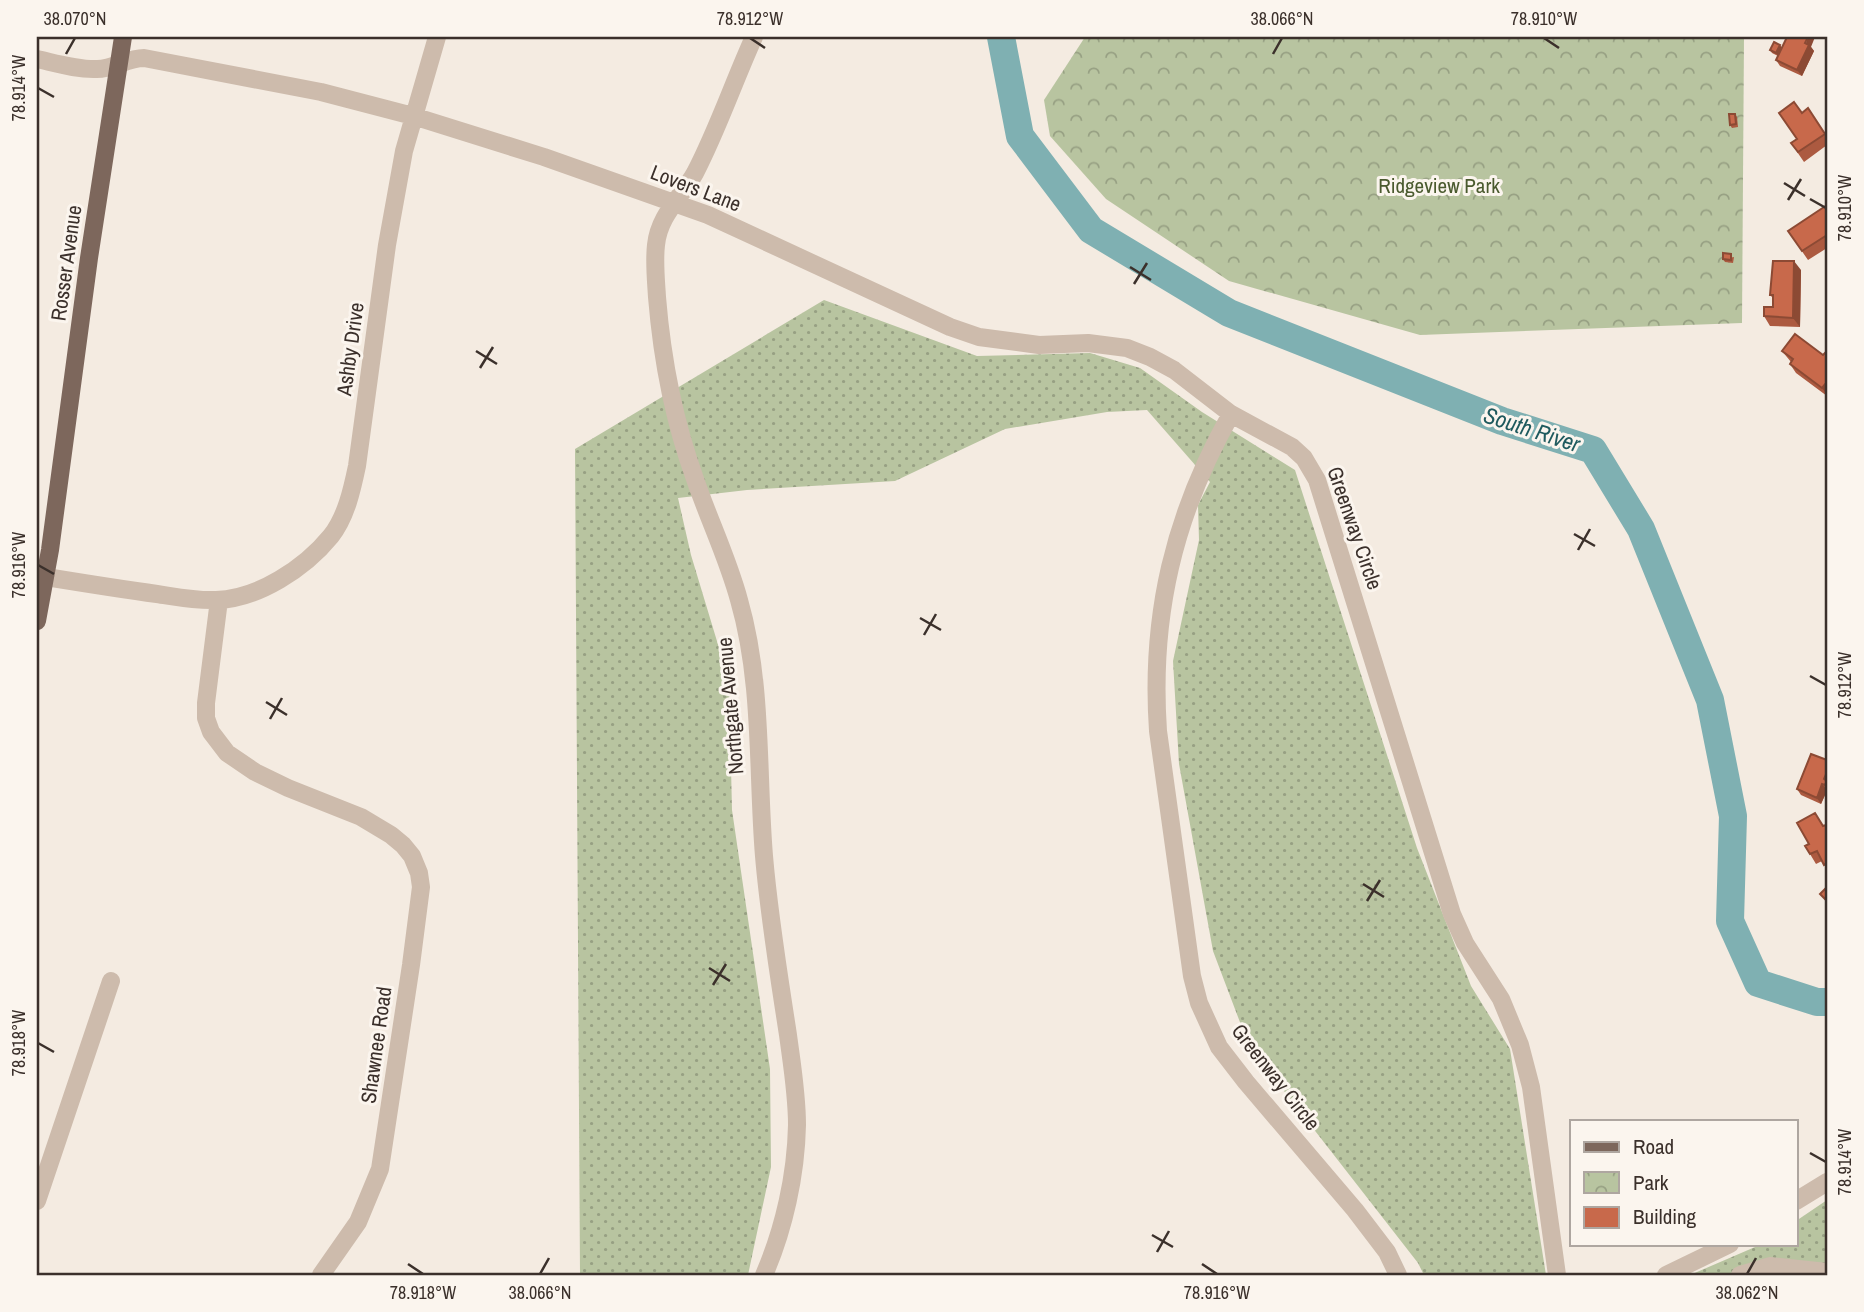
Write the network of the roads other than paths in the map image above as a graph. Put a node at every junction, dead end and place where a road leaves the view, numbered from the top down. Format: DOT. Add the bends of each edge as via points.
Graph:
graph roads {
  1 [pos="122,37"];
  2 [pos="437,37"];
  3 [pos="754,37"];
  4 [pos="37,60"];
  5 [pos="119,62"];
  6 [pos="412,116"];
  7 [pos="673,202"];
  8 [pos="1231,414"];
  9 [pos="43,549"];
  10 [pos="46,577"];
  11 [pos="219,600"];
  12 [pos="37,621"];
  13 [pos="111,981"];
  14 [pos="1827,1182"];
  15 [pos="1798,1200"];
  16 [pos="37,1201"];
  17 [pos="1726,1246"];
  18 [pos="772,1255"];
  19 [pos="1827,1272"];
  20 [pos="321,1275"];
  21 [pos="764,1275"];
  22 [pos="779,1275"];
  23 [pos="1398,1275"];
  24 [pos="1557,1275"];
  25 [pos="1666,1275"];
  26 [pos="1740,1275"];
  1 -- 5 [label="main road, Rosser Avenue"];
  2 -- 6 [label="street, Ashby Drive"];
  3 -- 7 [label="street, Northgate Avenue" via="696,170"];
  4 -- 5 [label="street, Lovers Lane" via="95,70"];
  5 -- 6 [label="street, Lovers Lane" via="144,58 321,92"];
  5 -- 9 [label="main road, Rosser Avenue"];
  6 -- 7 [label="street, Lovers Lane"];
  6 -- 11 [label="street, Ashby Drive" via="387,245 357,467 342,517 331,536 286,575 260,590"];
  7 -- 8 [label="street, Lovers Lane" via="950,327 1003,341 1039,345 1088,342 1127,348 1174,370"];
  7 -- 18 [label="street, Northgate Avenue" via="656,246 659,324 680,432 727,560 749,642 756,692 764,859 796,1090 793,1171"];
  8 -- 23 [label="street, Greenway Circle" via="1207,458 1183,519 1164,594 1156,651 1158,731 1192,976 1219,1046 1355,1210 1387,1252"];
  8 -- 24 [label="street, Greenway Circle" via="1292,447 1317,480 1452,915 1501,999 1520,1045 1531,1087"];
  9 -- 10 [label="main road, Rosser Avenue"];
  10 -- 11 [label="street, Ashby Drive"];
  10 -- 12 [label="main road, Rosser Avenue"];
  11 -- 20 [label="street, Shawnee Road" via="206,703 206,718 218,745 255,772 374,825 403,845 419,873 421,887 380,1169 358,1222"];
  13 -- 16 [label="street"];
  14 -- 15 [label="street"];
  17 -- 25 [label="street"];
  18 -- 21 [label="street, Northgate Avenue"];
  18 -- 22 [label="street"];
  19 -- 26 [label="street" via="1770,1266"];
}
